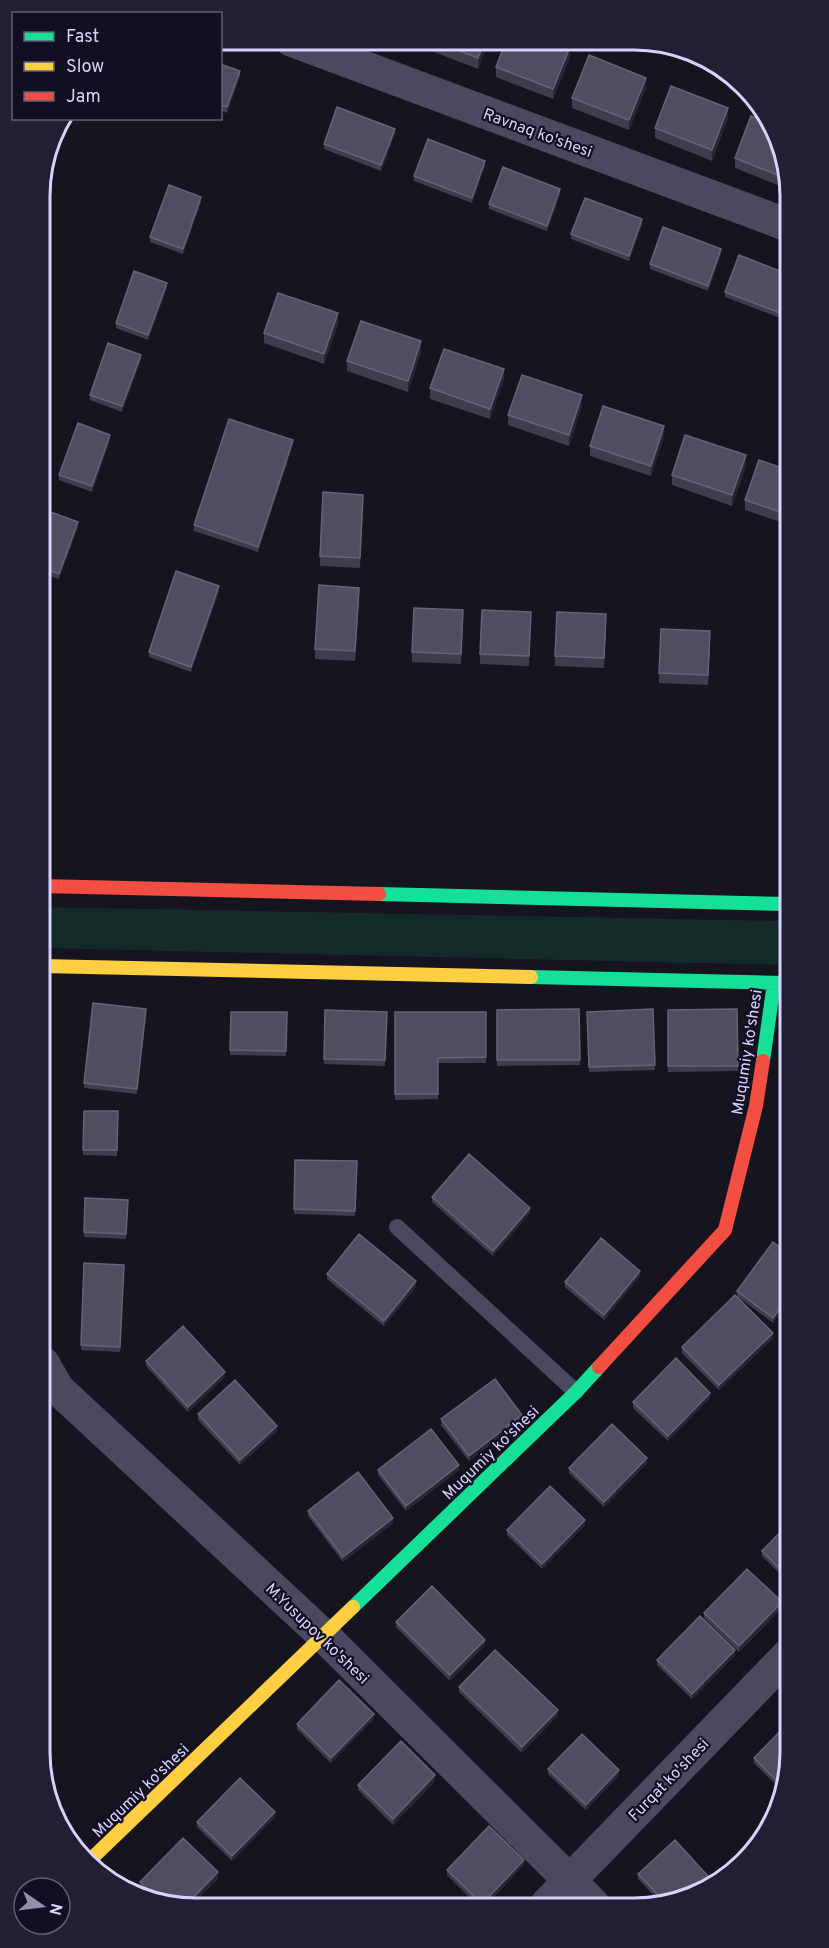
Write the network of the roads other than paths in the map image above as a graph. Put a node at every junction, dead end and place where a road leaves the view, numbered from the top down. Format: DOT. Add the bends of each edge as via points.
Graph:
graph roads {
  1 [pos="315,49"];
  2 [pos="780,222"];
  3 [pos="50,886"];
  4 [pos="780,904"];
  5 [pos="50,966"];
  6 [pos="780,983"];
  7 [pos="779,986"];
  8 [pos="397,1227"];
  9 [pos="49,1374"];
  10 [pos="576,1392"];
  11 [pos="323,1635"];
  12 [pos="779,1664"];
  13 [pos="93,1857"];
  14 [pos="569,1880"];
  15 [pos="552,1898"];
  16 [pos="587,1898"];
  1 -- 2 [label="street, Ravnaq ko'shesi"];
  3 -- 4 [label="street"];
  5 -- 6 [label="street"];
  7 -- 10 [label="street, Muqumiy ko'shesi" via="756,1106 725,1230"];
  8 -- 10 [label="lane"];
  9 -- 11 [label="street, M.Yusupov ko'shesi" via="58,1389"];
  10 -- 11 [label="street, Muqumiy ko'shesi"];
  11 -- 13 [label="street, Muqumiy ko'shesi"];
  11 -- 14 [label="street, M.Yusupov ko'shesi"];
  12 -- 14 [label="street, Furqat ko'shesi"];
  14 -- 15 [label="street, Furqat ko'shesi"];
  14 -- 16 [label="street, M.Yusupov ko'shesi"];
}
